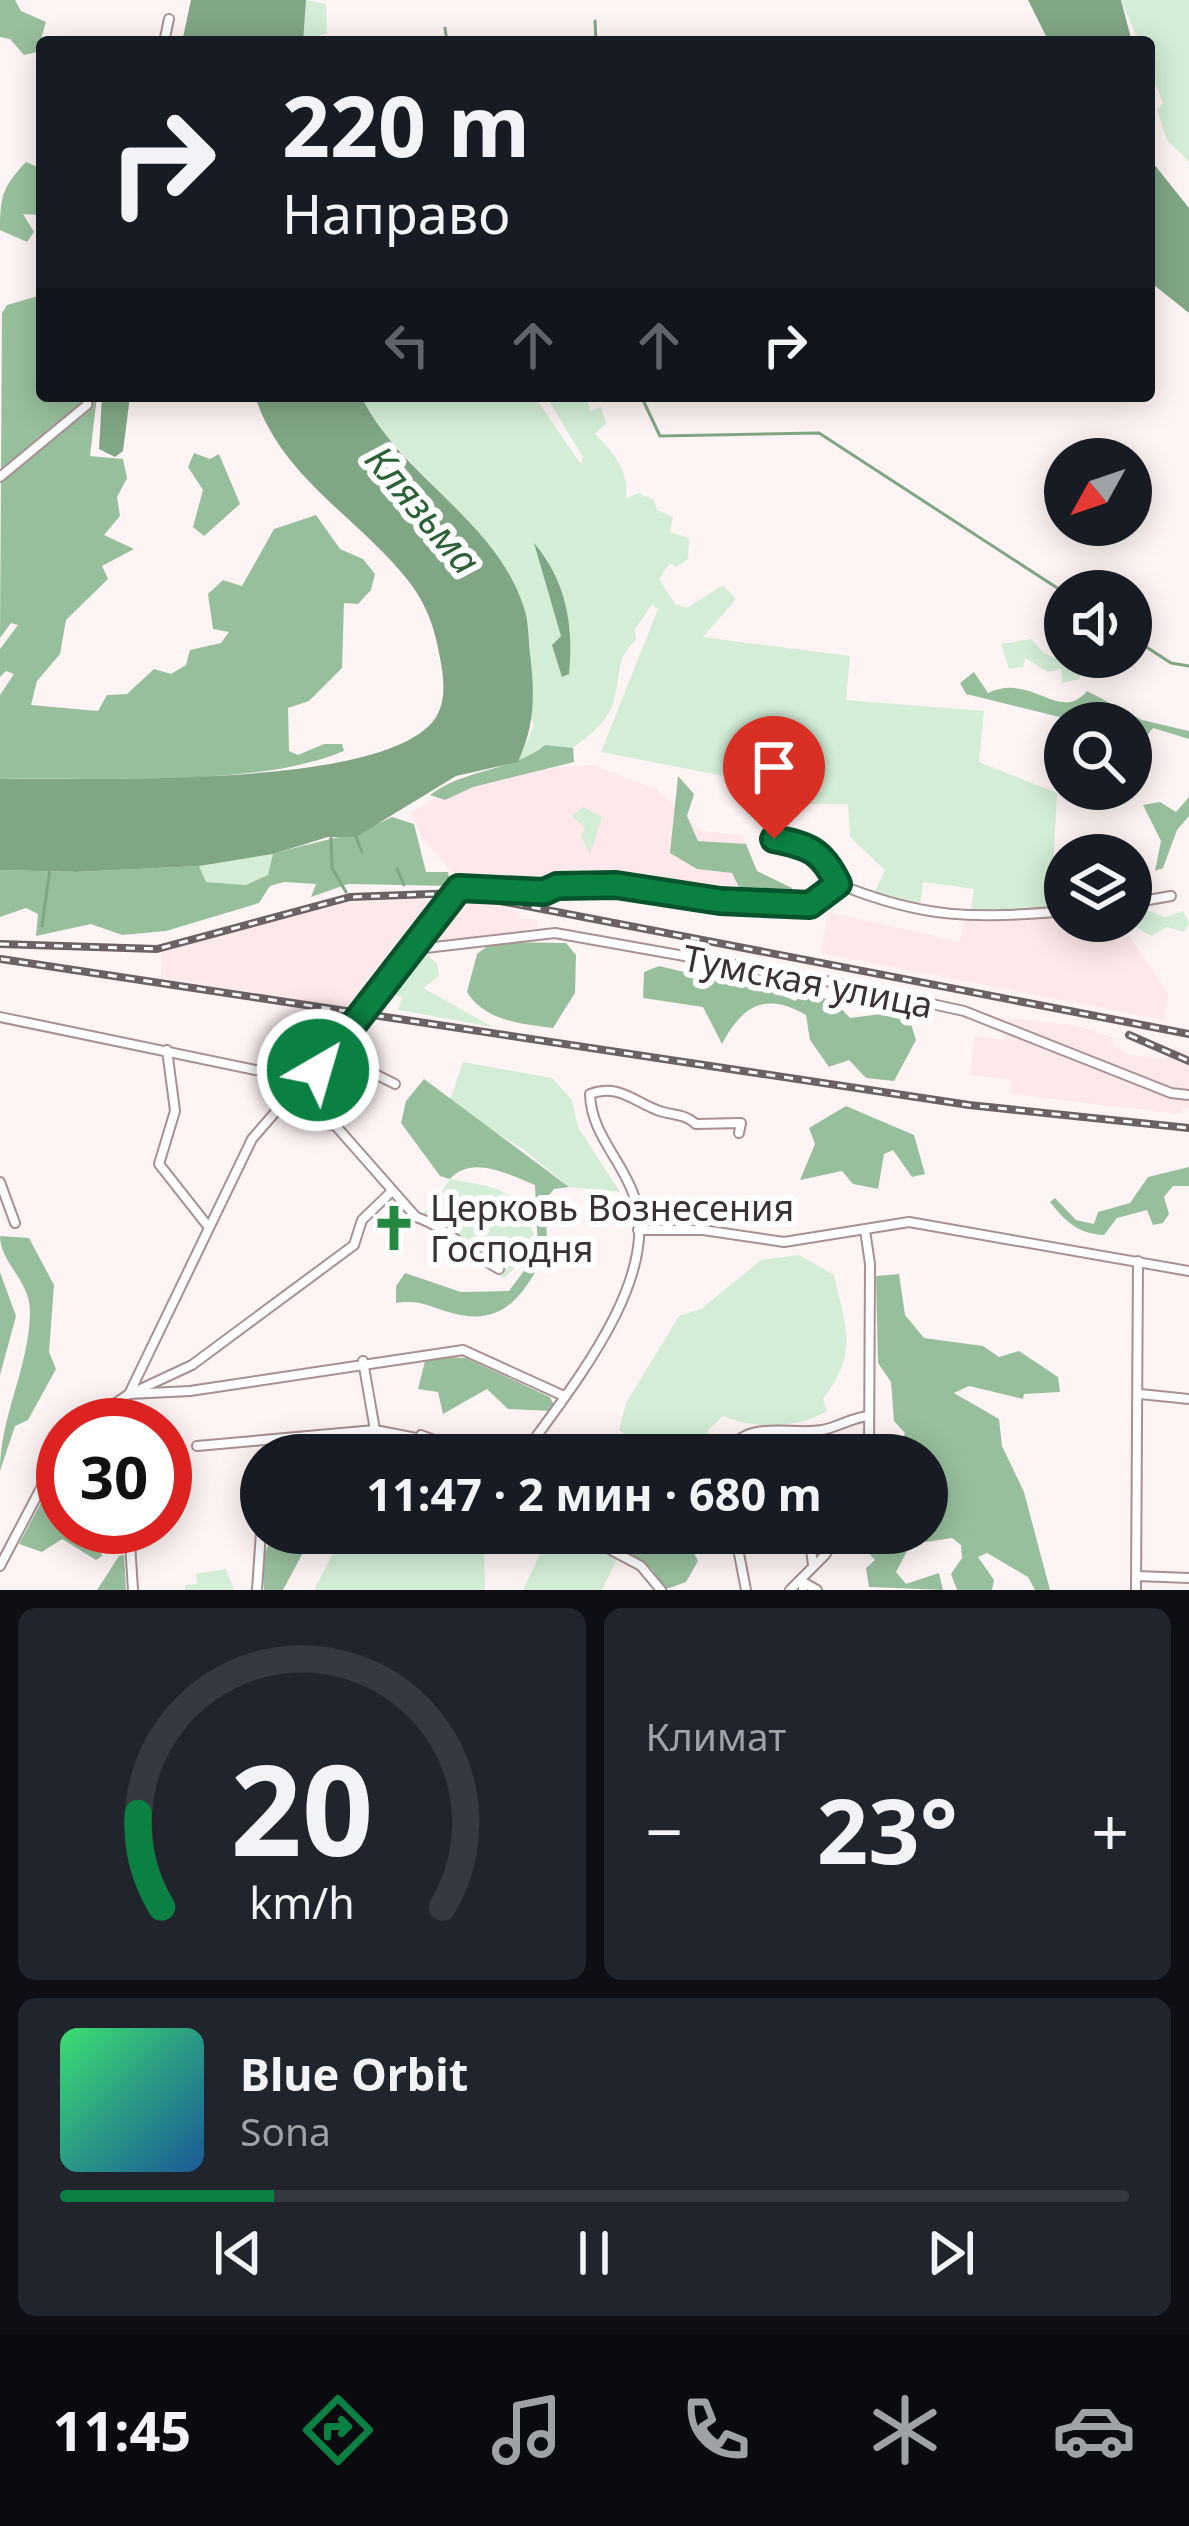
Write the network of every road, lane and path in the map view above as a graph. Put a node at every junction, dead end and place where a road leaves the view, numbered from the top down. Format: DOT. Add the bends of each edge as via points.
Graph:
graph roads {
  1 [pos="169,19"];
  2 [pos="165,36"];
  3 [pos="87,402"];
  4 [pos="0,477"];
  5 [pos="774,839"];
  6 [pos="838,884"];
  7 [pos="1171,896"];
  8 [pos="1152,899"];
  9 [pos="1044,913"];
  10 [pos="414,949"];
  11 [pos="0,1017"];
  12 [pos="167,1050"];
  13 [pos="318,1070"];
  14 [pos="394,1084"];
  15 [pos="298,1086"];
  16 [pos="1189,1095"];
  17 [pos="320,1125"];
  18 [pos="740,1133"];
  19 [pos="0,1182"];
  20 [pos="391,1192"];
  21 [pos="15,1223"];
  22 [pos="207,1225"];
  23 [pos="638,1230"];
  24 [pos="865,1230"];
  25 [pos="1138,1261"];
  26 [pos="499,1269"];
  27 [pos="1189,1271"];
  28 [pos="363,1361"];
  29 [pos="129,1394"];
  30 [pos="1139,1394"];
  31 [pos="564,1396"];
  32 [pos="123,1398"];
  33 [pos="1189,1399"];
  34 [pos="868,1416"];
  35 [pos="375,1430"];
  36 [pos="396,1434"];
  37 [pos="538,1434"];
  38 [pos="752,1434"];
  39 [pos="868,1434"];
  40 [pos="196,1446"];
  41 [pos="36,1497"];
  42 [pos="131,1554"];
  43 [pos="259,1554"];
  44 [pos="618,1554"];
  45 [pos="739,1554"];
  46 [pos="812,1554"];
  47 [pos="822,1554"];
  48 [pos="0,1565"];
  49 [pos="813,1566"];
  50 [pos="1137,1576"];
  51 [pos="1189,1578"];
  52 [pos="803,1586"];
  53 [pos="133,1590"];
  54 [pos="257,1590"];
  55 [pos="661,1590"];
  56 [pos="746,1590"];
  57 [pos="790,1590"];
  58 [pos="817,1590"];
  59 [pos="1136,1590"];
  1 -- 2 [label="street"];
  3 -- 4 [label="street"];
  5 -- 6 [label="street" via="824,856"];
  6 -- 9 [label="street" via="964,919"];
  6 -- 10 [label="street" via="810,905 616,885 463,888"];
  7 -- 8 [label="street"];
  10 -- 13 [label="street"];
  10 -- 16 [label="street, Тумская улица" via="555,933 831,982 964,1011"];
  11 -- 12 [label="street"];
  12 -- 15 [label="street"];
  12 -- 22 [label="street" via="176,1111 159,1164"];
  13 -- 14 [label="street" via="371,1072"];
  13 -- 15 [label="street"];
  15 -- 22 [label="street" via="252,1139"];
  17 -- 20 [label="street" via="335,1125"];
  18 -- 23 [label="street" via="741,1123 696,1124 639,1096 590,1094 596,1124 635,1197"];
  19 -- 21 [label="street"];
  20 -- 26 [label="street"];
  20 -- 29 [label="street" via="362,1220 354,1245 191,1364"];
  22 -- 29 [label="street"];
  23 -- 24 [label="street" via="784,1242"];
  23 -- 31 [label="street" via="622,1304"];
  24 -- 25 [label="street" via="909,1222"];
  24 -- 34 [label="street"];
  25 -- 27 [label="street"];
  25 -- 30 [label="street"];
  28 -- 29 [label="street"];
  28 -- 31 [label="street" via="463,1350"];
  28 -- 35 [label="street"];
  29 -- 32 [label="street"];
  30 -- 33 [label="street"];
  30 -- 50 [label="street"];
  31 -- 37 [label="street"];
  34 -- 38 [label="street" via="824,1430"];
  34 -- 39 [label="street"];
  35 -- 36 [label="street"];
  35 -- 40 [label="street"];
  41 -- 48 [label="street"];
  42 -- 53 [label="street"];
  43 -- 54 [label="street"];
  44 -- 55 [label="street"];
  45 -- 56 [label="street"];
  46 -- 49 [label="street"];
  47 -- 49 [label="street"];
  49 -- 52 [label="street"];
  50 -- 51 [label="street"];
  50 -- 59 [label="street"];
  52 -- 57 [label="street"];
  52 -- 58 [label="street"];
}
